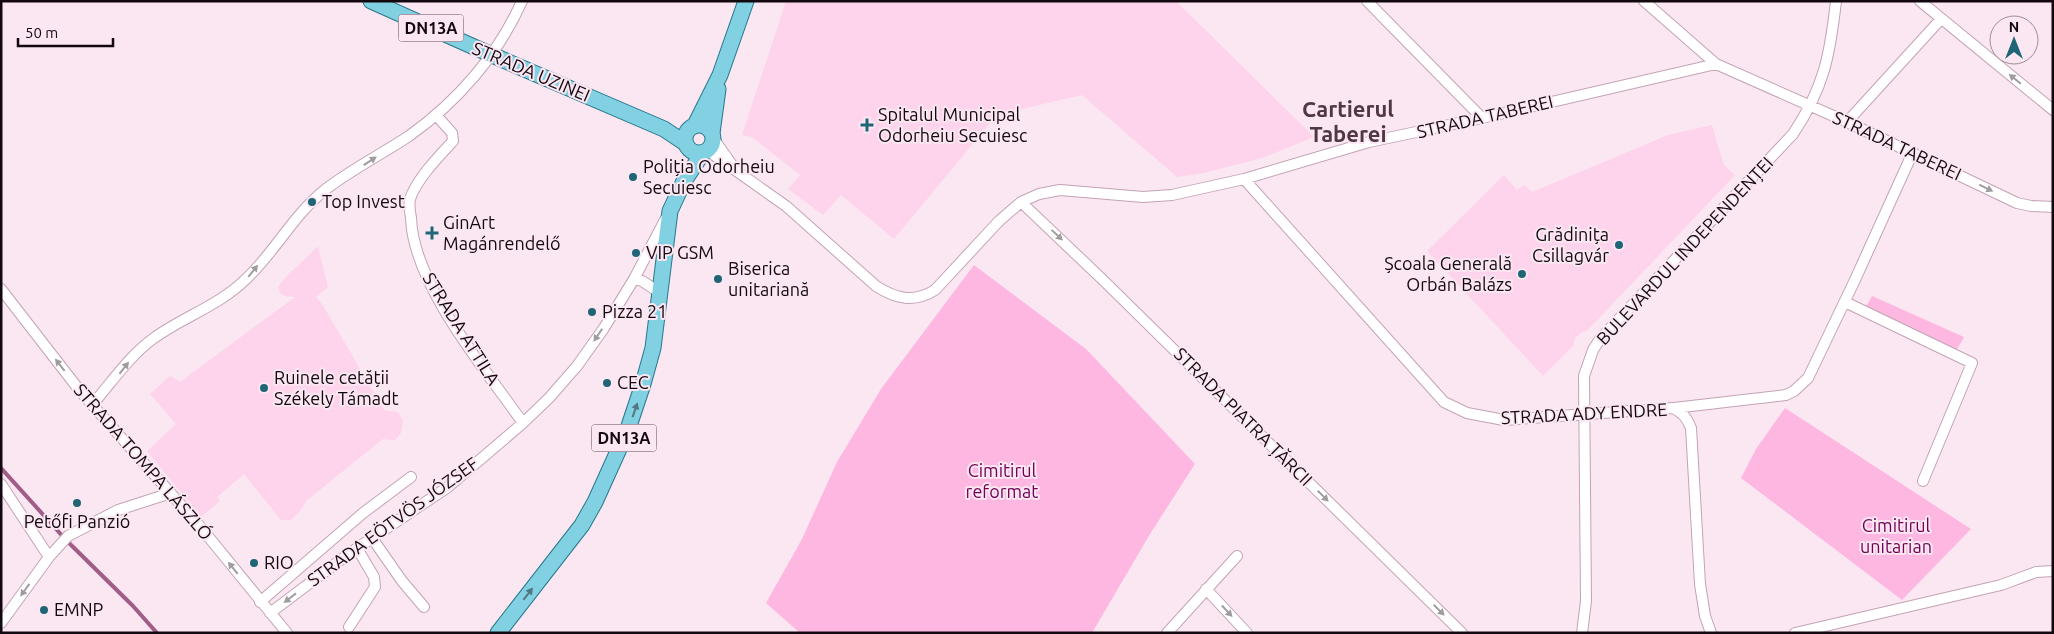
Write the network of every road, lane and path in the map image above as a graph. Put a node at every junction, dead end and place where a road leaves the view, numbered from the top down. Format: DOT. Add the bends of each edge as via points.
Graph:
graph roads {
  1 [pos="371,1"];
  2 [pos="522,1"];
  3 [pos="746,1"];
  4 [pos="1367,1"];
  5 [pos="1644,1"];
  6 [pos="1836,1"];
  7 [pos="1920,1"];
  8 [pos="1941,19"];
  9 [pos="492,56"];
  10 [pos="1716,64"];
  11 [pos="720,75"];
  12 [pos="1811,105"];
  13 [pos="2053,110"];
  14 [pos="436,115"];
  15 [pos="1482,118"];
  16 [pos="1847,122"];
  17 [pos="694,126"];
  18 [pos="664,129"];
  19 [pos="709,144"];
  20 [pos="686,146"];
  21 [pos="1913,152"];
  22 [pos="1244,180"];
  23 [pos="684,181"];
  24 [pos="1021,202"];
  25 [pos="2053,206"];
  26 [pos="670,211"];
  27 [pos="634,280"];
  28 [pos="1,289"];
  29 [pos="659,292"];
  30 [pos="1845,302"];
  31 [pos="92,405"];
  32 [pos="1673,408"];
  33 [pos="1583,415"];
  34 [pos="523,423"];
  35 [pos="411,477"];
  36 [pos="1923,481"];
  37 [pos="1,484"];
  38 [pos="171,493"];
  39 [pos="372,538"];
  40 [pos="357,548"];
  41 [pos="1237,556"];
  42 [pos="50,557"];
  43 [pos="2053,571"];
  44 [pos="1206,589"];
  45 [pos="260,602"];
  46 [pos="424,607"];
  47 [pos="270,613"];
  48 [pos="1,623"];
  49 [pos="349,627"];
  50 [pos="286,633"];
  51 [pos="498,633"];
  52 [pos="1167,633"];
  53 [pos="1247,633"];
  54 [pos="1462,633"];
  55 [pos="1582,633"];
  56 [pos="1711,633"];
  57 [pos="1796,633"];
  1 -- 9 [label="main road, STRADA UZINEI / DN13A"];
  2 -- 9 [label="street"];
  3 -- 11 [label="main road, DN13A"];
  4 -- 15 [label="street"];
  5 -- 10 [label="street"];
  6 -- 12 [label="street, BULEVARDUL INDEPENDENȚEI" via="1829,55"];
  7 -- 8 [label="street"];
  13 -- 8 [label="street, one-way"];
  8 -- 16 [label="street"];
  9 -- 14 [label="street"];
  9 -- 18 [label="main road, STRADA UZINEI / DN13A"];
  10 -- 12 [label="street, STRADA TABEREI"];
  10 -- 15 [label="street, STRADA TABEREI"];
  11 -- 17 [label="main road, DN13A"];
  11 -- 19 [label="main road, DN13A"];
  12 -- 16 [label="street, STRADA TABEREI"];
  12 -- 33 [label="street, BULEVARDUL INDEPENDENȚEI" via="1776,154 1600,338 1584,376"];
  31 -- 14 [label="street, one-way" via="140,348 248,278 303,209 327,188"];
  14 -- 34 [label="street, STRADA ATTILA" via="452,133 453,141 430,166 410,200 415,249 452,322"];
  15 -- 22 [label="street, STRADA TABEREI" via="1369,142"];
  16 -- 21 [label="street, STRADA TABEREI"];
  17 -- 18 [label="main road, DN13A"];
  17 -- 19 [label="main road, DN13A" via="704,126"];
  17 -- 20 [label="main road, DN13A" via="685,134"];
  18 -- 20 [label="main road, DN13A"];
  19 -- 20 [label="main road, DN13A" via="694,153"];
  19 -- 23 [label="main road, DN13A"];
  19 -- 24 [label="street, STRADA TABEREI" via="737,172 786,206 876,286 901,298 920,298 935,290"];
  20 -- 23 [label="main road, DN13A"];
  21 -- 25 [label="street, STRADA TABEREI, one-way" via="2018,203"];
  21 -- 30 [label="street"];
  22 -- 24 [label="street, STRADA TABEREI" via="1159,198 1060,190"];
  22 -- 33 [label="street, STRADA ADY ENDRE" via="1444,402 1467,413 1492,419"];
  23 -- 26 [label="main road, DN13A"];
  24 -- 54 [label="street, STRADA PIATRA ȚĂRCII, one-way"];
  26 -- 27 [label="street, STRADA EÖTVÖS JÓZSEF"];
  26 -- 29 [label="main road, DN13A"];
  27 -- 29 [label="street" via="642,281"];
  27 -- 34 [label="street, STRADA EÖTVÖS JÓZSEF, one-way" via="577,366"];
  31 -- 28 [label="street, STRADA TOMPA LÁSZLÓ, one-way"];
  51 -- 29 [label="main road, DN13A, one-way" via="582,525 595,502 644,384"];
  30 -- 32 [label="street" via="1808,378 1794,392"];
  30 -- 36 [label="street" via="1972,363"];
  31 -- 38 [label="street, STRADA TOMPA LÁSZLÓ"];
  32 -- 33 [label="street, STRADA ADY ENDRE"];
  32 -- 56 [label="street, STRADA ADY ENDRE" via="1682,412 1691,428 1700,584"];
  33 -- 55 [label="street, BULEVARDUL INDEPENDENȚEI" via="1586,601"];
  34 -- 39 [label="street, STRADA EÖTVÖS JÓZSEF" via="448,487"];
  35 -- 45 [label="street"];
  37 -- 42 [label="street"];
  38 -- 42 [label="street" via="118,510 68,536"];
  45 -- 38 [label="street, STRADA TOMPA LÁSZLÓ, one-way"];
  39 -- 40 [label="street, STRADA EÖTVÖS JÓZSEF"];
  39 -- 46 [label="street"];
  40 -- 47 [label="street, STRADA EÖTVÖS JÓZSEF, one-way"];
  40 -- 49 [label="street" via="374,577 375,587"];
  41 -- 44 [label="street"];
  42 -- 48 [label="street, one-way"];
  43 -- 57 [label="street" via="2036,572 2001,585"];
  44 -- 52 [label="street"];
  44 -- 53 [label="street, one-way"];
  45 -- 47 [label="street, STRADA TOMPA LÁSZLÓ"];
  47 -- 50 [label="street, STRADA TOMPA LÁSZLÓ"];
}
